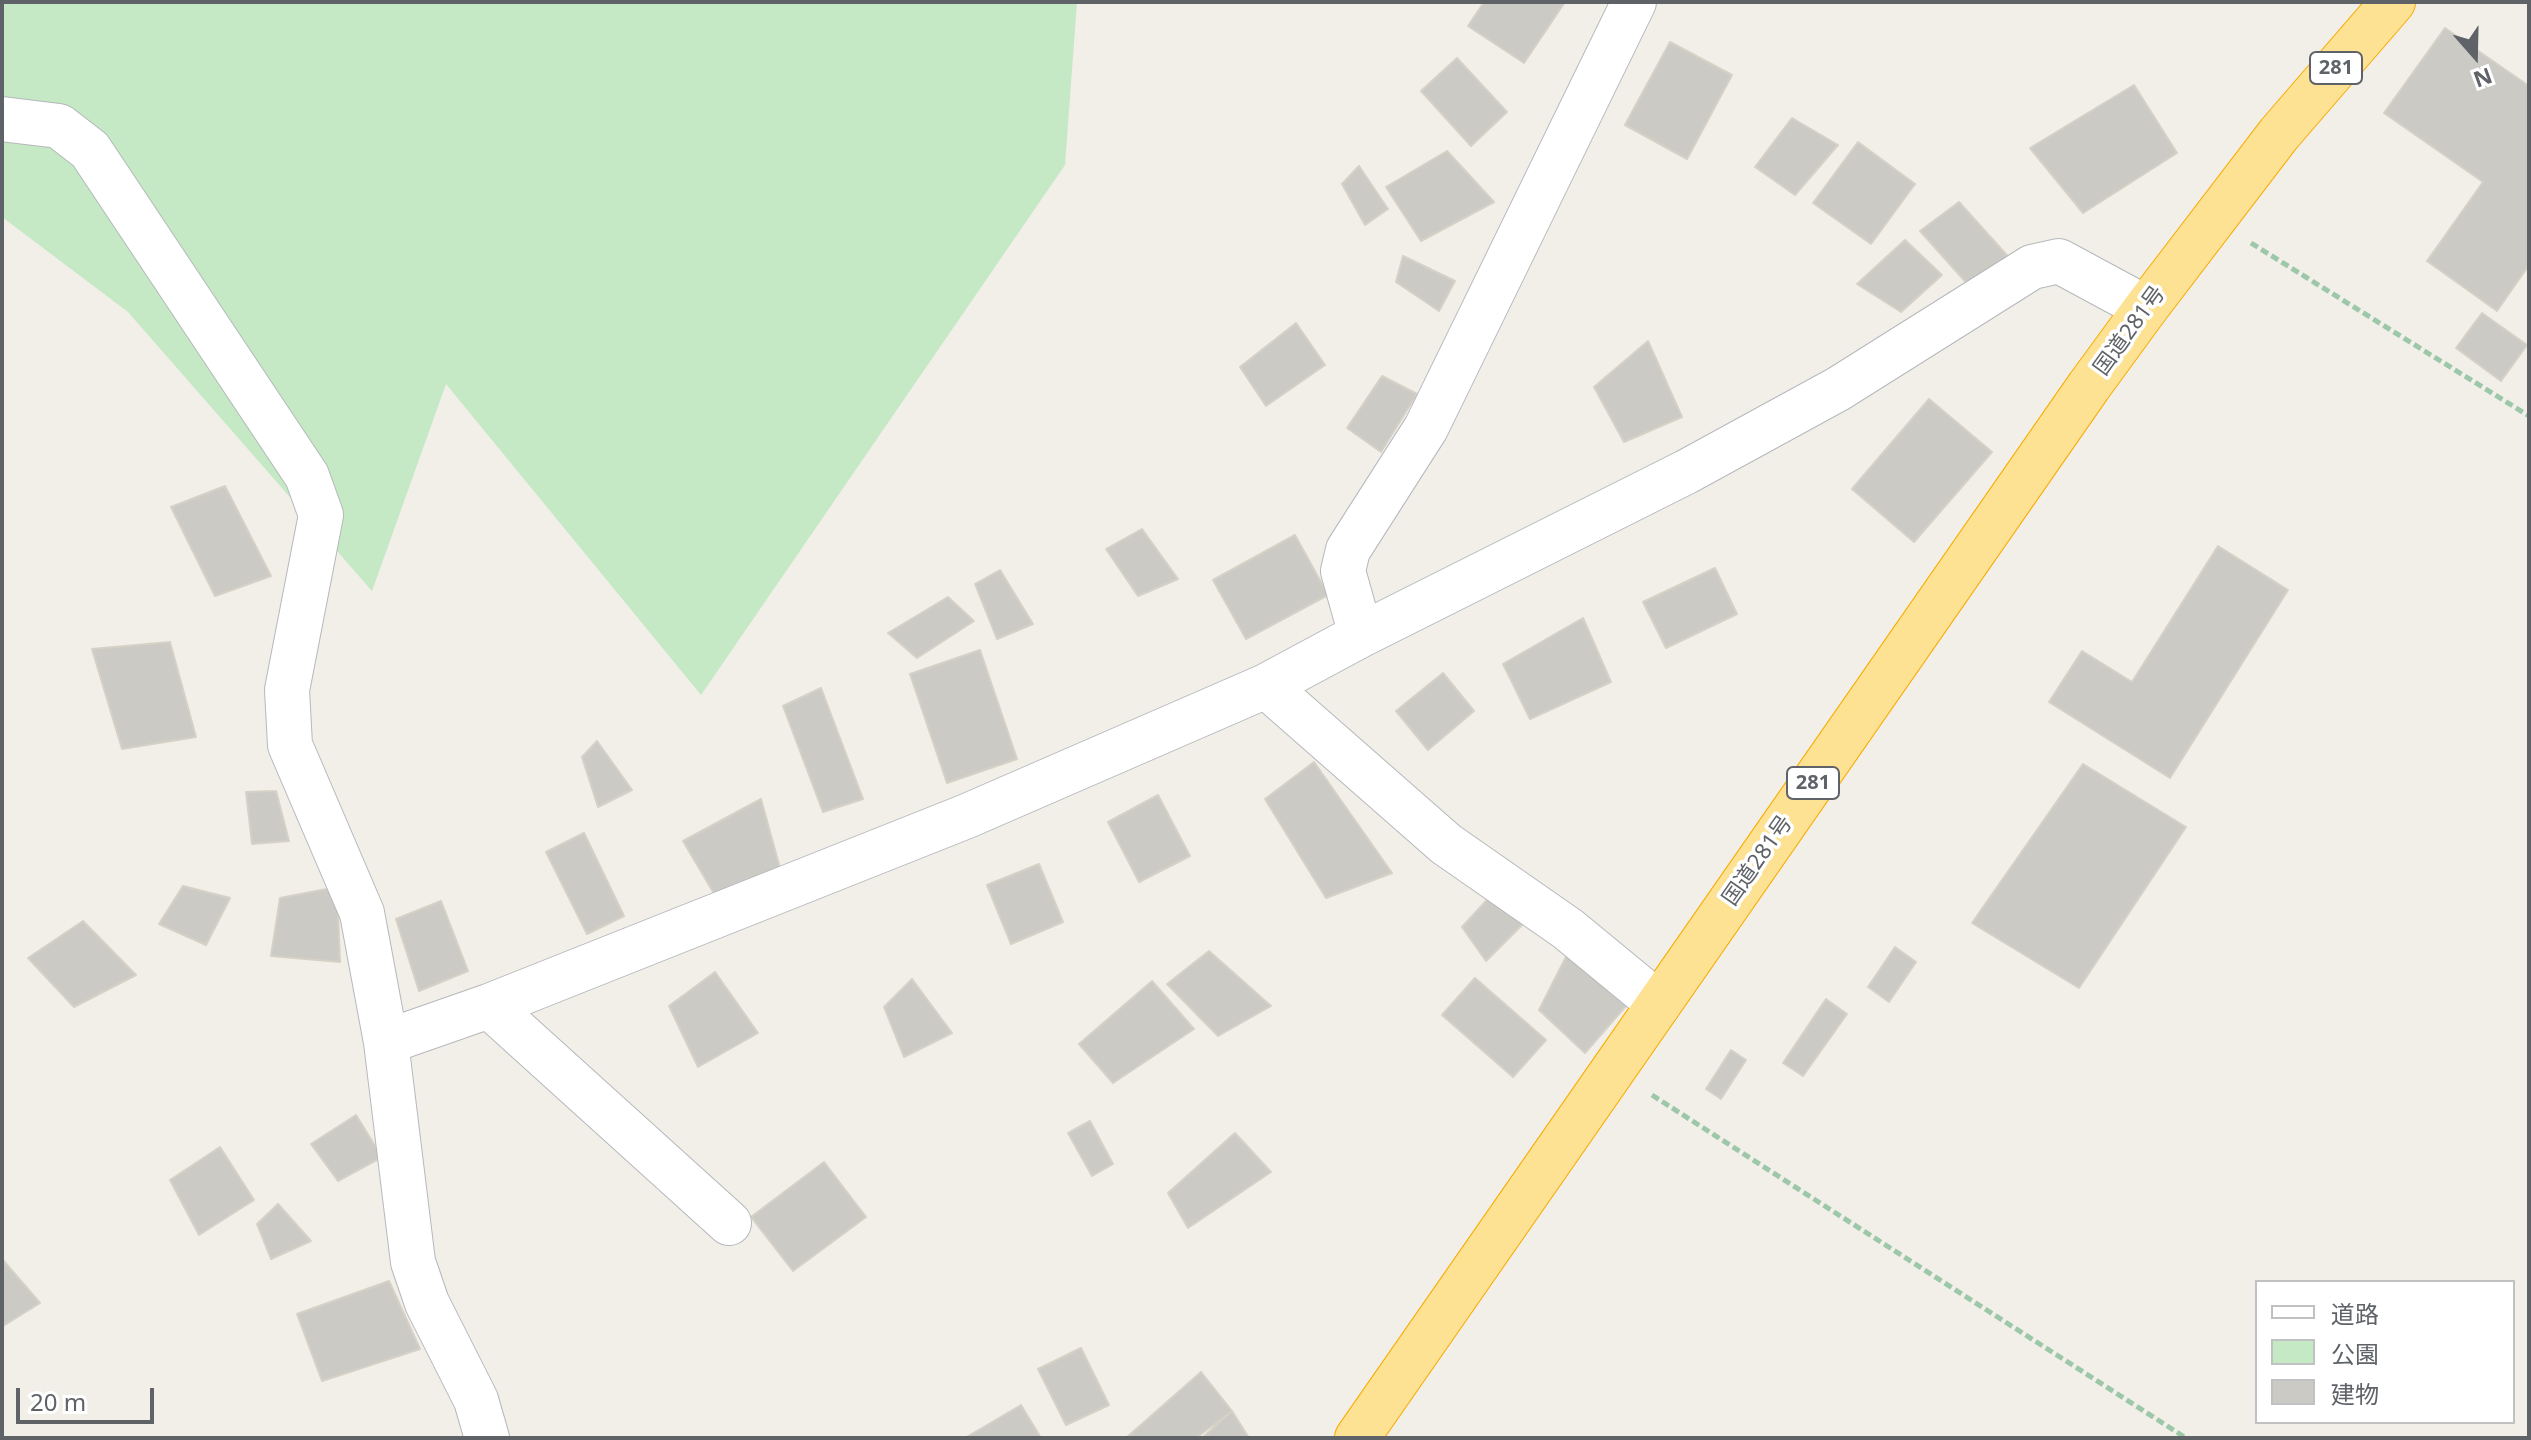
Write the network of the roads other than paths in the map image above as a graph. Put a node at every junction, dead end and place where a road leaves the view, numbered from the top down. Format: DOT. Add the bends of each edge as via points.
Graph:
graph roads {
  1 [pos="1634,2"];
  2 [pos="2365,2"];
  3 [pos="2393,2"];
  4 [pos="2,119"];
  5 [pos="2279,134"];
  6 [pos="2146,308"];
  7 [pos="1361,635"];
  8 [pos="1266,686"];
  9 [pos="1659,1004"];
  10 [pos="489,1006"];
  11 [pos="386,1042"];
  12 [pos="729,1223"];
  13 [pos="487,1438"];
  14 [pos="1357,1438"];
  1 -- 7 [label="street" via="1426,428 1348,550 1343,571"];
  2 -- 5 [label="street"];
  3 -- 5 [label="highway, 281"];
  4 -- 11 [label="street" via="59,126 90,150 307,476 321,515 287,690 290,745 362,913"];
  5 -- 6 [label="highway, 国道281号 / 281"];
  6 -- 7 [label="street" via="2059,261 2032,267 1838,389 1728,450"];
  6 -- 9 [label="highway, 国道281号 / 281"];
  7 -- 8 [label="street"];
  8 -- 9 [label="street" via="1446,844 1568,929"];
  8 -- 10 [label="street" via="967,816"];
  9 -- 14 [label="highway, 国道281号 / 281"];
  10 -- 11 [label="street"];
  10 -- 12 [label="street"];
  11 -- 13 [label="street" via="413,1262 427,1303 476,1400"];
}
